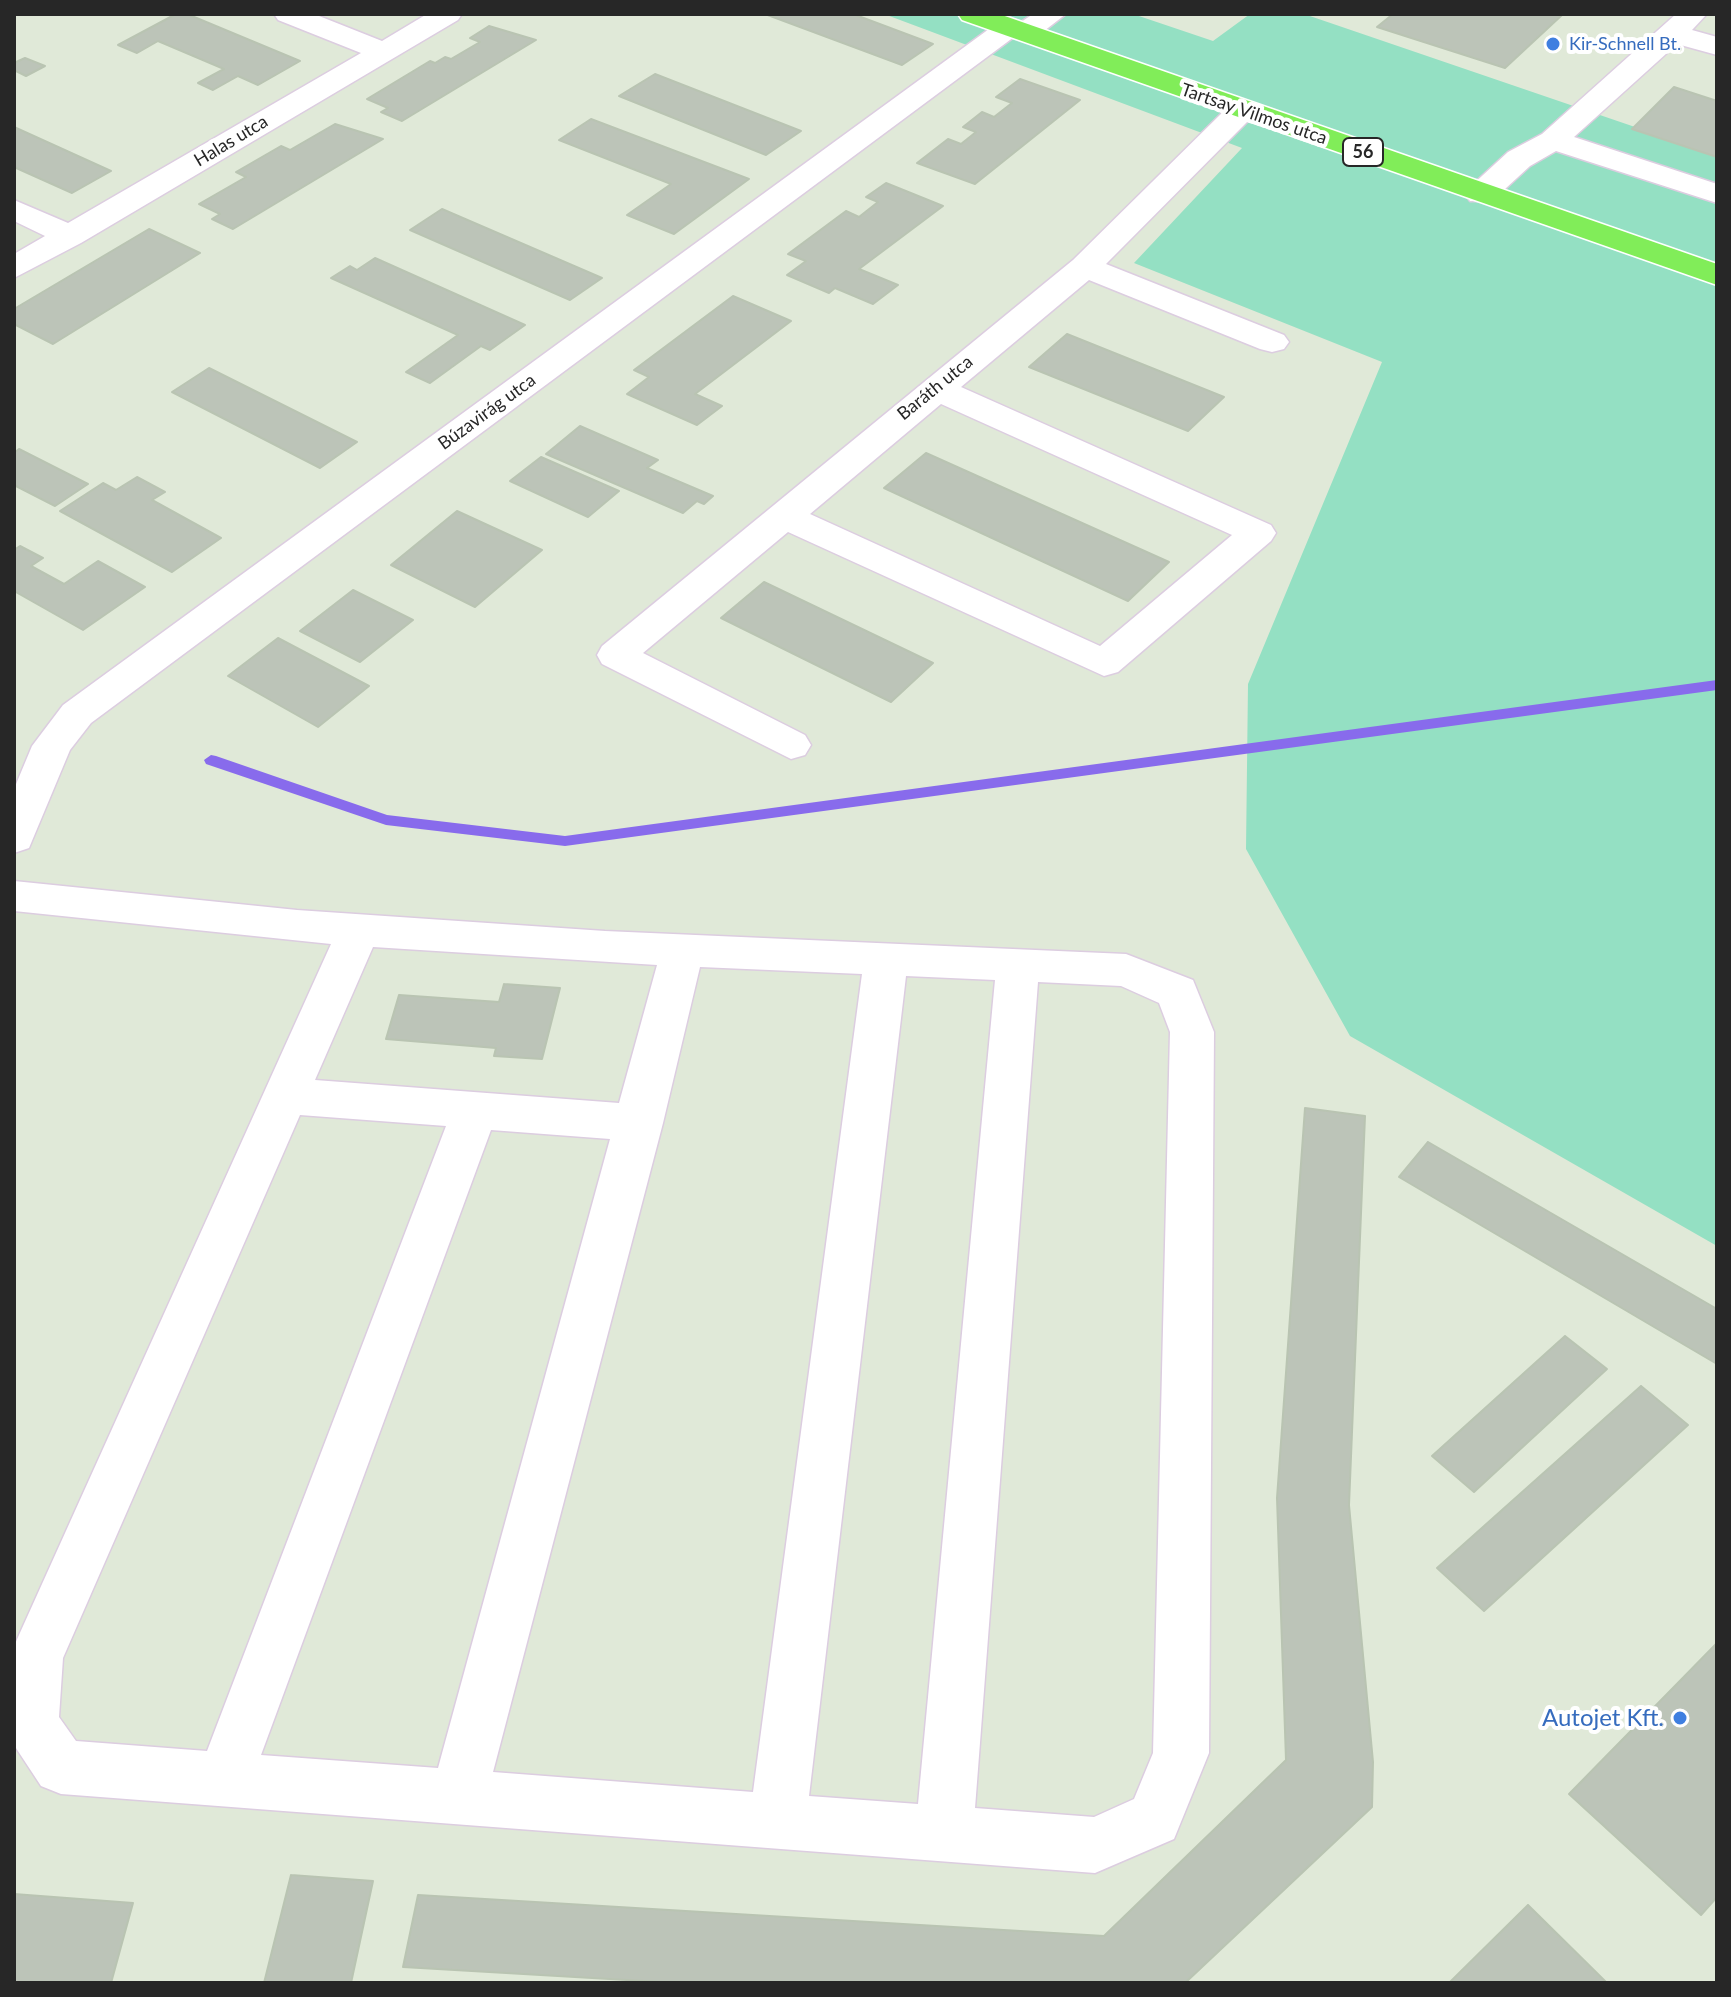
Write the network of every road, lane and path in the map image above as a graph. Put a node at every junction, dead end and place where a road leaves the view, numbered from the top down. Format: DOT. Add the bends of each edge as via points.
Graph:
graph roads {
  1 [pos="288,14"];
  2 [pos="448,14"];
  3 [pos="972,14"];
  4 [pos="1052,14"];
  5 [pos="1684,24"];
  6 [pos="1017,30"];
  7 [pos="1717,46"];
  8 [pos="382,51"];
  9 [pos="1242,110"];
  10 [pos="1553,140"];
  11 [pos="1481,194"];
  12 [pos="1717,194"];
  13 [pos="14,209"];
  14 [pos="70,236"];
  15 [pos="1085,267"];
  16 [pos="14,268"];
  17 [pos="1717,275"];
  18 [pos="1272,342"];
  19 [pos="934,388"];
  20 [pos="782,515"];
  21 [pos="791,745"];
  22 [pos="14,838"];
  23 [pos="14,896"];
  24 [pos="359,930"];
  25 [pos="683,950"];
  26 [pos="886,959"];
  27 [pos="1018,965"];
  28 [pos="286,1096"];
  29 [pos="475,1110"];
  30 [pos="640,1123"];
  31 [pos="224,1780"];
  32 [pos="458,1798"];
  33 [pos="778,1821"];
  34 [pos="944,1834"];
  1 -- 8 [label="street"];
  2 -- 8 [label="street, Halas utca"];
  3 -- 6 [label="main road, Tartsay Vilmos utca / 56"];
  4 -- 6 [label="street, Búzavirág utca"];
  5 -- 7 [label="street"];
  5 -- 10 [label="street"];
  6 -- 9 [label="main road, Tartsay Vilmos utca / 56"];
  6 -- 22 [label="street, Búzavirág utca" via="77,714 52,746"];
  8 -- 14 [label="street, Halas utca"];
  9 -- 11 [label="main road, Tartsay Vilmos utca / 56"];
  9 -- 15 [label="street, Baráth utca"];
  10 -- 11 [label="street" via="1519,159"];
  10 -- 12 [label="street"];
  11 -- 17 [label="main road, Tartsay Vilmos utca / 56"];
  13 -- 14 [label="street"];
  14 -- 16 [label="street, Halas utca"];
  15 -- 18 [label="street"];
  15 -- 19 [label="street, Baráth utca"];
  19 -- 20 [label="street, Baráth utca"];
  19 -- 20 [label="street" via="1258,533 1104,663"];
  20 -- 21 [label="street, Baráth utca" via="616,655"];
  23 -- 24 [label="street"];
  24 -- 25 [label="street"];
  24 -- 28 [label="street"];
  25 -- 26 [label="street"];
  25 -- 30 [label="street"];
  26 -- 27 [label="street"];
  26 -- 33 [label="street"];
  27 -- 34 [label="street"];
  27 -- 34 [label="street" via="1126,970 1177,992 1192,1032 1181,1753 1154,1819 1095,1845"];
  28 -- 29 [label="street"];
  28 -- 31 [label="street" via="36,1658 31,1723 61,1767"];
  29 -- 30 [label="street"];
  29 -- 31 [label="street"];
  30 -- 32 [label="street"];
  31 -- 32 [label="street"];
  32 -- 33 [label="street"];
  33 -- 34 [label="street"];
}
